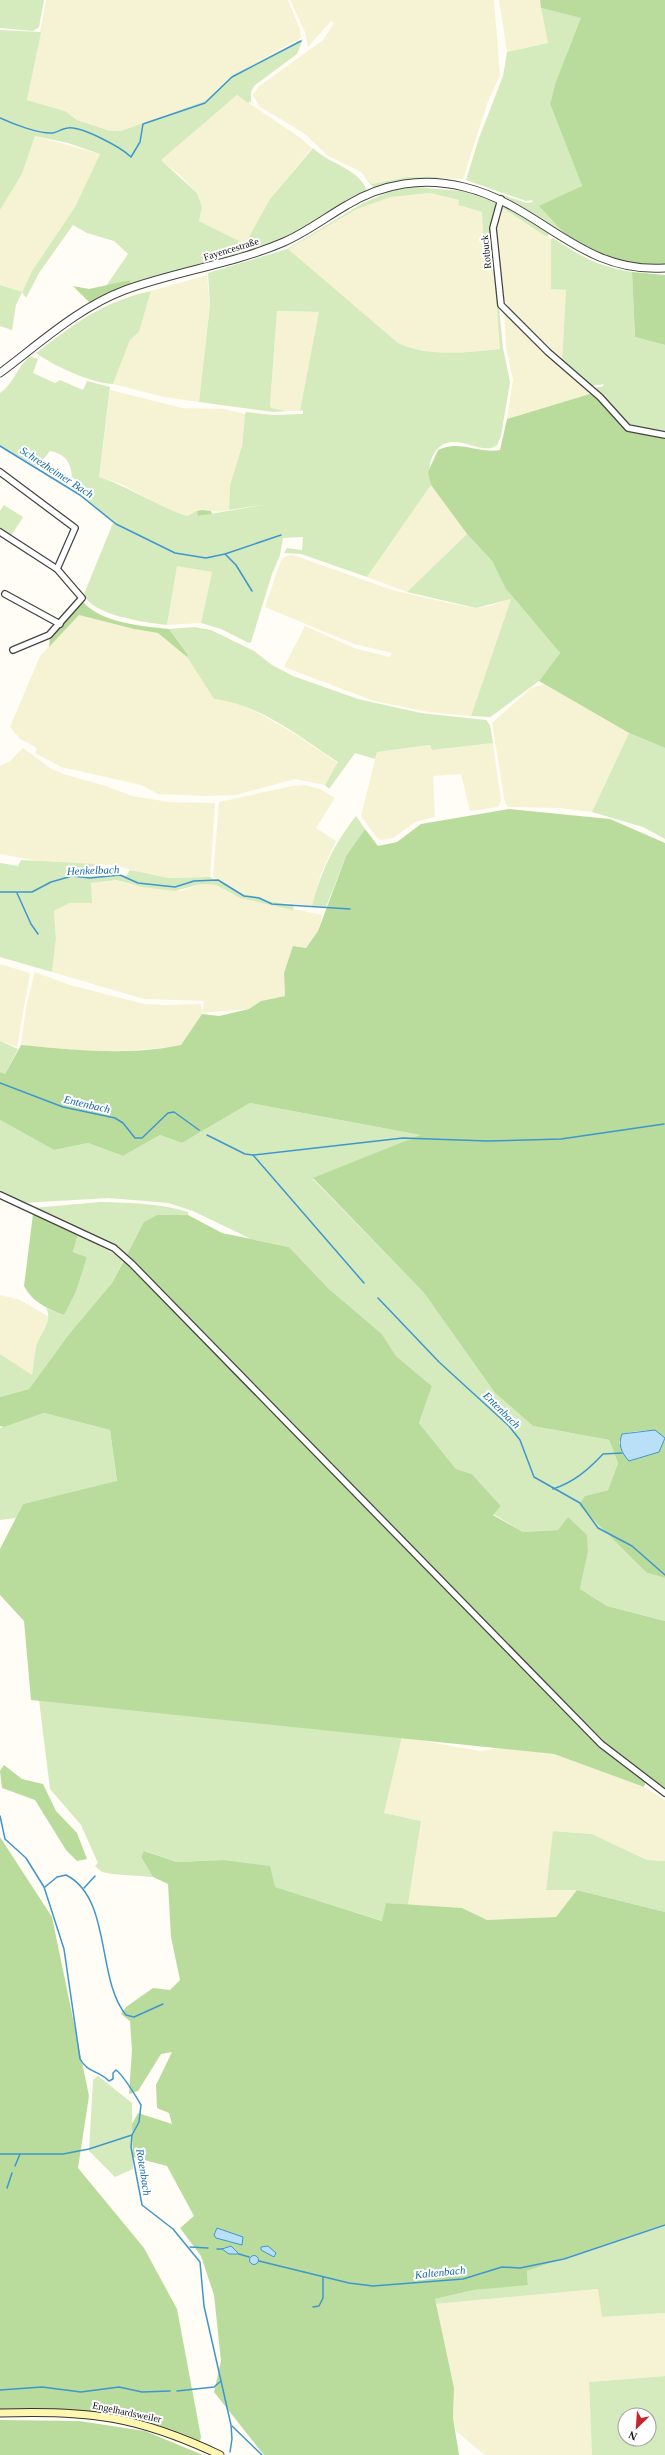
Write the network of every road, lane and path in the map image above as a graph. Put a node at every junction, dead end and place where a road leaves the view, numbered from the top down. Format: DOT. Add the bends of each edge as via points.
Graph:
graph roads {
  1 [pos="501,199"];
  2 [pos="665,268"];
  3 [pos="0,374"];
  4 [pos="665,435"];
  5 [pos="0,472"];
  6 [pos="0,532"];
  7 [pos="57,569"];
  8 [pos="5,594"];
  9 [pos="60,624"];
  10 [pos="13,650"];
  11 [pos="0,1195"];
  12 [pos="665,1793"];
  13 [pos="0,2412"];
  14 [pos="220,2455"];
  1 -- 2 [label="street, Fayencestraße" via="597,258 646,270"];
  1 -- 3 [label="street, Fayencestraße" via="463,186 432,182 397,185 371,192 284,242 125,290 96,303"];
  1 -- 4 [label="street, Rotbuck" via="493,228 501,305 548,352 600,396 628,428"];
  5 -- 7 [label="street" via="75,528"];
  6 -- 7 [label="street"];
  7 -- 9 [label="street" via="82,598"];
  8 -- 9 [label="street"];
  9 -- 10 [label="street" via="49,635"];
  11 -- 12 [label="street" via="114,1248 132,1264 601,1744"];
  13 -- 14 [label="main road, Engelhardsweiler" via="44,2411 106,2416 171,2433"];
}
